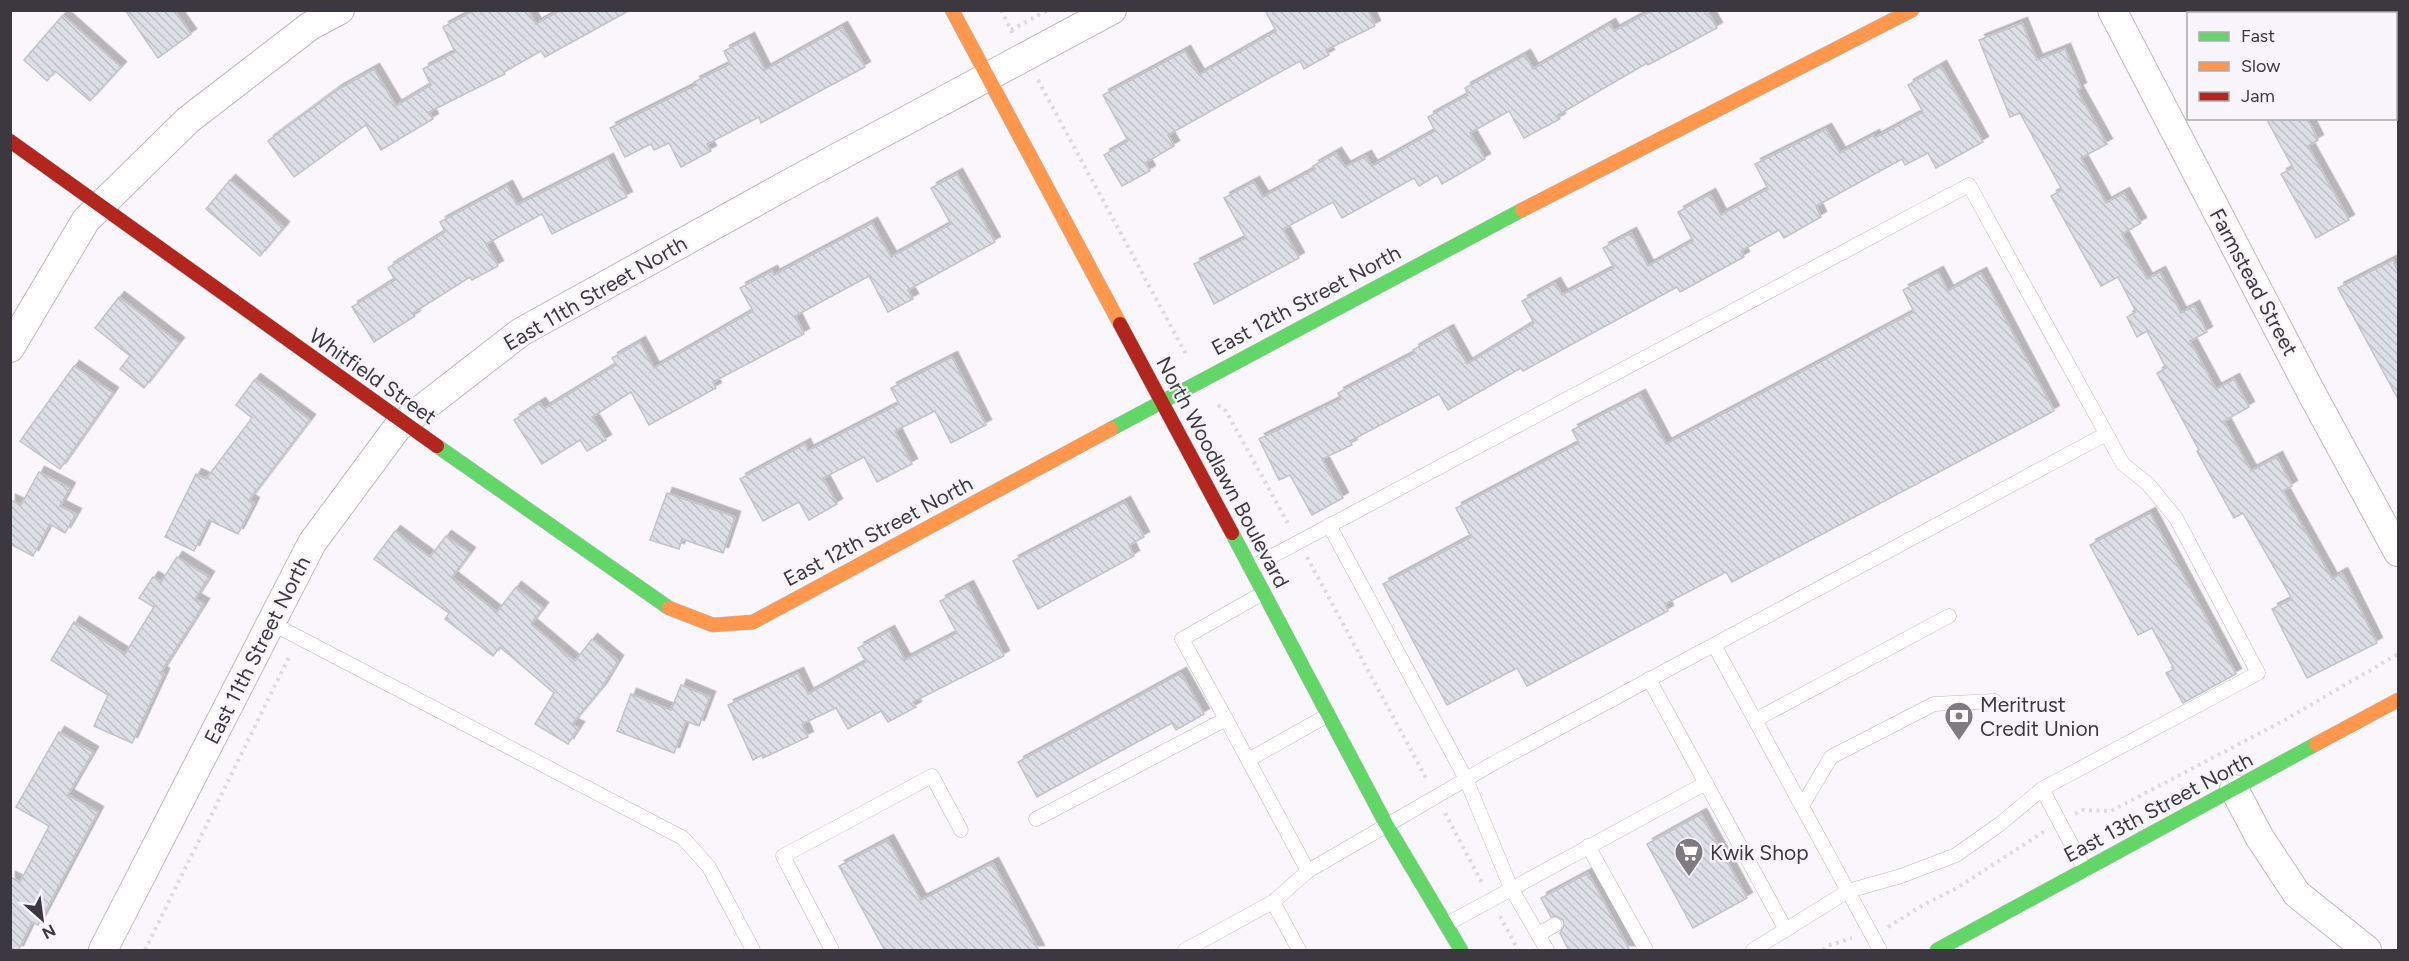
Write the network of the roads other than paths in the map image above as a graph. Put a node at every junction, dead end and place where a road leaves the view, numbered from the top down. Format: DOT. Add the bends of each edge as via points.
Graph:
graph roads {
  1 [pos="340,10"];
  2 [pos="952,10"];
  3 [pos="1112,10"];
  4 [pos="1912,10"];
  5 [pos="2112,10"];
  6 [pos="988,77"];
  7 [pos="10,141"];
  8 [pos="100,206"];
  9 [pos="10,348"];
  10 [pos="1162,402"];
  11 [pos="403,423"];
  12 [pos="2106,434"];
  13 [pos="1329,525"];
  14 [pos="2398,552"];
  15 [pos="1251,568"];
  16 [pos="1263,593"];
  17 [pos="1949,616"];
  18 [pos="271,623"];
  19 [pos="721,625"];
  20 [pos="1714,645"];
  21 [pos="1649,679"];
  22 [pos="2398,700"];
  23 [pos="1995,701"];
  24 [pos="1328,715"];
  25 [pos="1226,719"];
  26 [pos="1755,720"];
  27 [pos="1248,760"];
  28 [pos="1466,779"];
  29 [pos="1706,783"];
  30 [pos="2042,789"];
  31 [pos="2234,789"];
  32 [pos="1802,806"];
  33 [pos="1036,819"];
  34 [pos="1386,824"];
  35 [pos="961,830"];
  36 [pos="1588,846"];
  37 [pos="2085,870"];
  38 [pos="1308,871"];
  39 [pos="1511,888"];
  40 [pos="1848,891"];
  41 [pos="1273,902"];
  42 [pos="1447,924"];
  43 [pos="1555,925"];
  44 [pos="1786,930"];
  45 [pos="1538,934"];
  46 [pos="103,951"];
  47 [pos="753,951"];
  48 [pos="832,951"];
  49 [pos="1185,951"];
  50 [pos="1299,951"];
  51 [pos="1461,951"];
  52 [pos="1547,951"];
  53 [pos="1646,951"];
  54 [pos="1753,951"];
  55 [pos="1880,951"];
  56 [pos="1937,951"];
  57 [pos="2367,951"];
  1 -- 8 [label="street" via="310,26 188,120"];
  2 -- 6 [label="street, North Woodlawn Boulevard"];
  3 -- 6 [label="street, East 11th Street North"];
  4 -- 10 [label="street, East 12th Street North" via="1460,241"];
  5 -- 14 [label="street, Farmstead Street"];
  6 -- 10 [label="street, North Woodlawn Boulevard"];
  6 -- 11 [label="street, East 11th Street North" via="521,332"];
  7 -- 8 [label="street, Whitfield Street"];
  8 -- 9 [label="street" via="86,220"];
  8 -- 11 [label="street, Whitfield Street"];
  10 -- 15 [label="street, North Woodlawn Boulevard"];
  10 -- 19 [label="street, East 12th Street North" via="753,622"];
  11 -- 18 [label="street, East 11th Street North" via="312,543"];
  11 -- 19 [label="street, Whitfield Street" via="668,608"];
  12 -- 13 [label="lane" via="1969,185"];
  12 -- 20 [label="lane"];
  12 -- 30 [label="lane" via="2122,464 2148,484 2176,518 2258,673"];
  13 -- 15 [label="lane"];
  13 -- 28 [label="lane"];
  15 -- 16 [label="street, North Woodlawn Boulevard"];
  16 -- 24 [label="street, North Woodlawn Boulevard"];
  16 -- 25 [label="lane" via="1182,639"];
  17 -- 26 [label="lane"];
  18 -- 46 [label="street, East 11th Street North"];
  18 -- 47 [label="lane" via="683,838 709,867"];
  20 -- 21 [label="lane"];
  20 -- 26 [label="lane"];
  21 -- 28 [label="lane"];
  21 -- 29 [label="lane"];
  22 -- 31 [label="street, East 13th Street North"];
  23 -- 32 [label="lane" via="1934,704 1831,757"];
  24 -- 27 [label="lane"];
  24 -- 34 [label="street, North Woodlawn Boulevard"];
  25 -- 27 [label="lane"];
  25 -- 33 [label="lane"];
  26 -- 32 [label="lane"];
  27 -- 38 [label="lane"];
  28 -- 34 [label="lane"];
  28 -- 39 [label="lane"];
  29 -- 36 [label="lane"];
  29 -- 44 [label="lane"];
  30 -- 37 [label="lane"];
  30 -- 40 [label="lane" via="1956,855"];
  31 -- 37 [label="street, East 13th Street North"];
  31 -- 57 [label="street" via="2297,894"];
  32 -- 40 [label="lane"];
  34 -- 38 [label="lane"];
  34 -- 42 [label="street, North Woodlawn Boulevard"];
  35 -- 48 [label="lane" via="932,776 783,856"];
  36 -- 39 [label="lane"];
  36 -- 53 [label="lane" via="1627,931"];
  37 -- 56 [label="street, East 13th Street North"];
  38 -- 41 [label="lane"];
  39 -- 42 [label="lane"];
  39 -- 45 [label="lane"];
  40 -- 44 [label="lane"];
  40 -- 55 [label="lane"];
  41 -- 49 [label="lane"];
  41 -- 50 [label="lane"];
  42 -- 51 [label="street, North Woodlawn Boulevard"];
  43 -- 45 [label="lane"];
  44 -- 54 [label="lane"];
  45 -- 52 [label="lane"];
}
